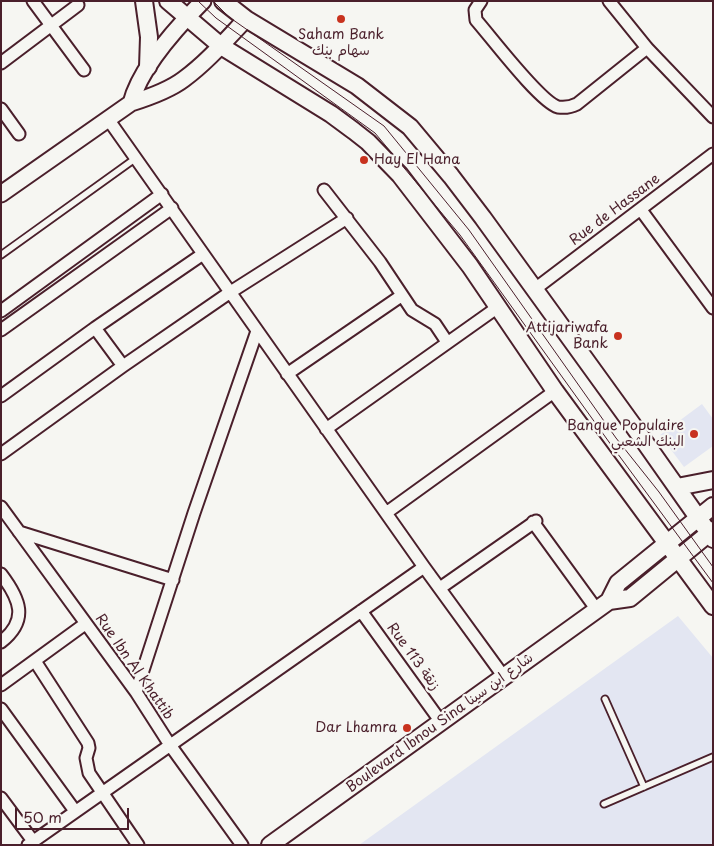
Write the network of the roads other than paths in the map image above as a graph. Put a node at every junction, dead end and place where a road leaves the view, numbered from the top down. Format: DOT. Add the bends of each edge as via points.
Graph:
graph roads {
  1 [pos="33,1"];
  2 [pos="144,1"];
  3 [pos="168,1"];
  4 [pos="202,1"];
  5 [pos="223,1"];
  6 [pos="481,1"];
  7 [pos="609,1"];
  8 [pos="78,5"];
  9 [pos="187,18"];
  10 [pos="246,19"];
  11 [pos="51,26"];
  12 [pos="221,46"];
  13 [pos="648,48"];
  14 [pos="1,62"];
  15 [pos="148,67"];
  16 [pos="84,70"];
  17 [pos="131,102"];
  18 [pos="1,109"];
  19 [pos="713,117"];
  20 [pos="108,119"];
  21 [pos="19,134"];
  22 [pos="713,154"];
  23 [pos="136,158"];
  24 [pos="324,190"];
  25 [pos="1,194"];
  26 [pos="162,194"];
  27 [pos="172,208"];
  28 [pos="641,210"];
  29 [pos="347,218"];
  30 [pos="203,254"];
  31 [pos="1,255"];
  32 [pos="534,289"];
  33 [pos="229,293"];
  34 [pos="401,296"];
  35 [pos="498,307"];
  36 [pos="713,308"];
  37 [pos="1,311"];
  38 [pos="2,328"];
  39 [pos="95,328"];
  40 [pos="257,331"];
  41 [pos="447,342"];
  42 [pos="123,366"];
  43 [pos="287,374"];
  44 [pos="555,391"];
  45 [pos="1,396"];
  46 [pos="326,429"];
  47 [pos="1,454"];
  48 [pos="713,480"];
  49 [pos="677,487"];
  50 [pos="713,506"];
  51 [pos="1,507"];
  52 [pos="386,513"];
  53 [pos="698,518"];
  54 [pos="19,532"];
  55 [pos="711,534"];
  56 [pos="668,544"];
  57 [pos="679,558"];
  58 [pos="424,567"];
  59 [pos="2,578"];
  60 [pos="172,580"];
  61 [pos="440,588"];
  62 [pos="603,606"];
  63 [pos="713,606"];
  64 [pos="361,610"];
  65 [pos="85,624"];
  66 [pos="1,642"];
  67 [pos="35,661"];
  68 [pos="504,677"];
  69 [pos="1,685"];
  70 [pos="136,692"];
  71 [pos="605,699"];
  72 [pos="1,708"];
  73 [pos="442,722"];
  74 [pos="170,745"];
  75 [pos="713,757"];
  76 [pos="644,787"];
  77 [pos="102,793"];
  78 [pos="1,798"];
  79 [pos="604,804"];
  80 [pos="75,811"];
  81 [pos="30,843"];
  82 [pos="137,844"];
  83 [pos="242,845"];
  84 [pos="270,845"];
  1 -- 11 [label="street"];
  2 -- 15 [label="main road" via="149,37"];
  3 -- 9 [label="main road"];
  4 -- 9 [label="street"];
  5 -- 10 [label="main road"];
  6 -- 13 [label="street" via="475,10 476,20 540,95 559,107 577,104"];
  7 -- 13 [label="street"];
  8 -- 11 [label="street"];
  9 -- 12 [label="main road"];
  9 -- 15 [label="street"];
  10 -- 12 [label="street"];
  10 -- 32 [label="main road" via="357,86 410,127 451,176"];
  11 -- 14 [label="street"];
  11 -- 16 [label="street"];
  12 -- 17 [label="street" via="183,80"];
  12 -- 35 [label="main road" via="331,114 368,142 421,200"];
  13 -- 19 [label="street"];
  15 -- 17 [label="street" via="134,88"];
  17 -- 20 [label="street"];
  18 -- 21 [label="street"];
  20 -- 23 [label="street"];
  20 -- 25 [label="street"];
  22 -- 28 [label="street, Rue de Hassane"];
  23 -- 26 [label="street"];
  23 -- 31 [label="lane"];
  24 -- 29 [label="street"];
  26 -- 27 [label="street"];
  26 -- 37 [label="street"];
  27 -- 30 [label="street"];
  27 -- 38 [label="street"];
  28 -- 32 [label="street, Rue de Hassane"];
  28 -- 36 [label="street"];
  29 -- 33 [label="street"];
  29 -- 34 [label="street"];
  30 -- 33 [label="street"];
  30 -- 39 [label="street"];
  32 -- 49 [label="main road"];
  33 -- 40 [label="street"];
  33 -- 42 [label="street"];
  34 -- 41 [label="street" via="412,310 435,324"];
  34 -- 43 [label="street"];
  35 -- 41 [label="street"];
  35 -- 44 [label="main road"];
  39 -- 42 [label="street"];
  39 -- 45 [label="street"];
  40 -- 43 [label="street"];
  40 -- 60 [label="street"];
  41 -- 46 [label="street"];
  42 -- 47 [label="street"];
  43 -- 46 [label="street"];
  44 -- 52 [label="street"];
  44 -- 56 [label="main road"];
  46 -- 52 [label="street"];
  48 -- 49 [label="main road"];
  49 -- 53 [label="main road"];
  50 -- 53 [label="main road, Boulevard Ibnou Sina شارع ابن سينا"];
  51 -- 54 [label="street, Rue Ibn Al Khattib"];
  52 -- 58 [label="street"];
  53 -- 55 [label="main road"];
  53 -- 56 [label="main road, Boulevard Ibnou Sina شارع ابن سينا"];
  54 -- 60 [label="street"];
  54 -- 65 [label="street, Rue Ibn Al Khattib"];
  55 -- 57 [label="main road, Boulevard Ibnou Sina شارع ابن سينا"];
  56 -- 57 [label="main road"];
  56 -- 62 [label="main road, Boulevard Ibnou Sina شارع ابن سينا" via="618,583"];
  57 -- 62 [label="main road, Boulevard Ibnou Sina شارع ابن سينا" via="630,598"];
  57 -- 63 [label="main road"];
  58 -- 61 [label="street"];
  58 -- 64 [label="street"];
  59 -- 66 [label="street" via="17,600 19,618 15,629"];
  60 -- 70 [label="street"];
  61 -- 62 [label="street" via="534,522"];
  61 -- 68 [label="street"];
  62 -- 68 [label="main road, Boulevard Ibnou Sina شارع ابن سينا"];
  64 -- 73 [label="street, Rue 113 زنقة"];
  64 -- 74 [label="street"];
  65 -- 67 [label="street"];
  65 -- 70 [label="street, Rue Ibn Al Khattib"];
  67 -- 69 [label="street"];
  67 -- 77 [label="street" via="88,743 87,769"];
  68 -- 73 [label="main road, Boulevard Ibnou Sina شارع ابن سينا"];
  70 -- 74 [label="street, Rue Ibn Al Khattib"];
  71 -- 76 [label="lane"];
  72 -- 80 [label="street"];
  73 -- 84 [label="main road, Boulevard Ibnou Sina شارع ابن سينا"];
  74 -- 77 [label="street"];
  74 -- 83 [label="street, Rue Ibn Al Khattib"];
  75 -- 76 [label="lane"];
  76 -- 79 [label="lane"];
  77 -- 80 [label="street"];
  77 -- 82 [label="street"];
  78 -- 81 [label="street"];
  80 -- 81 [label="street"];
}
